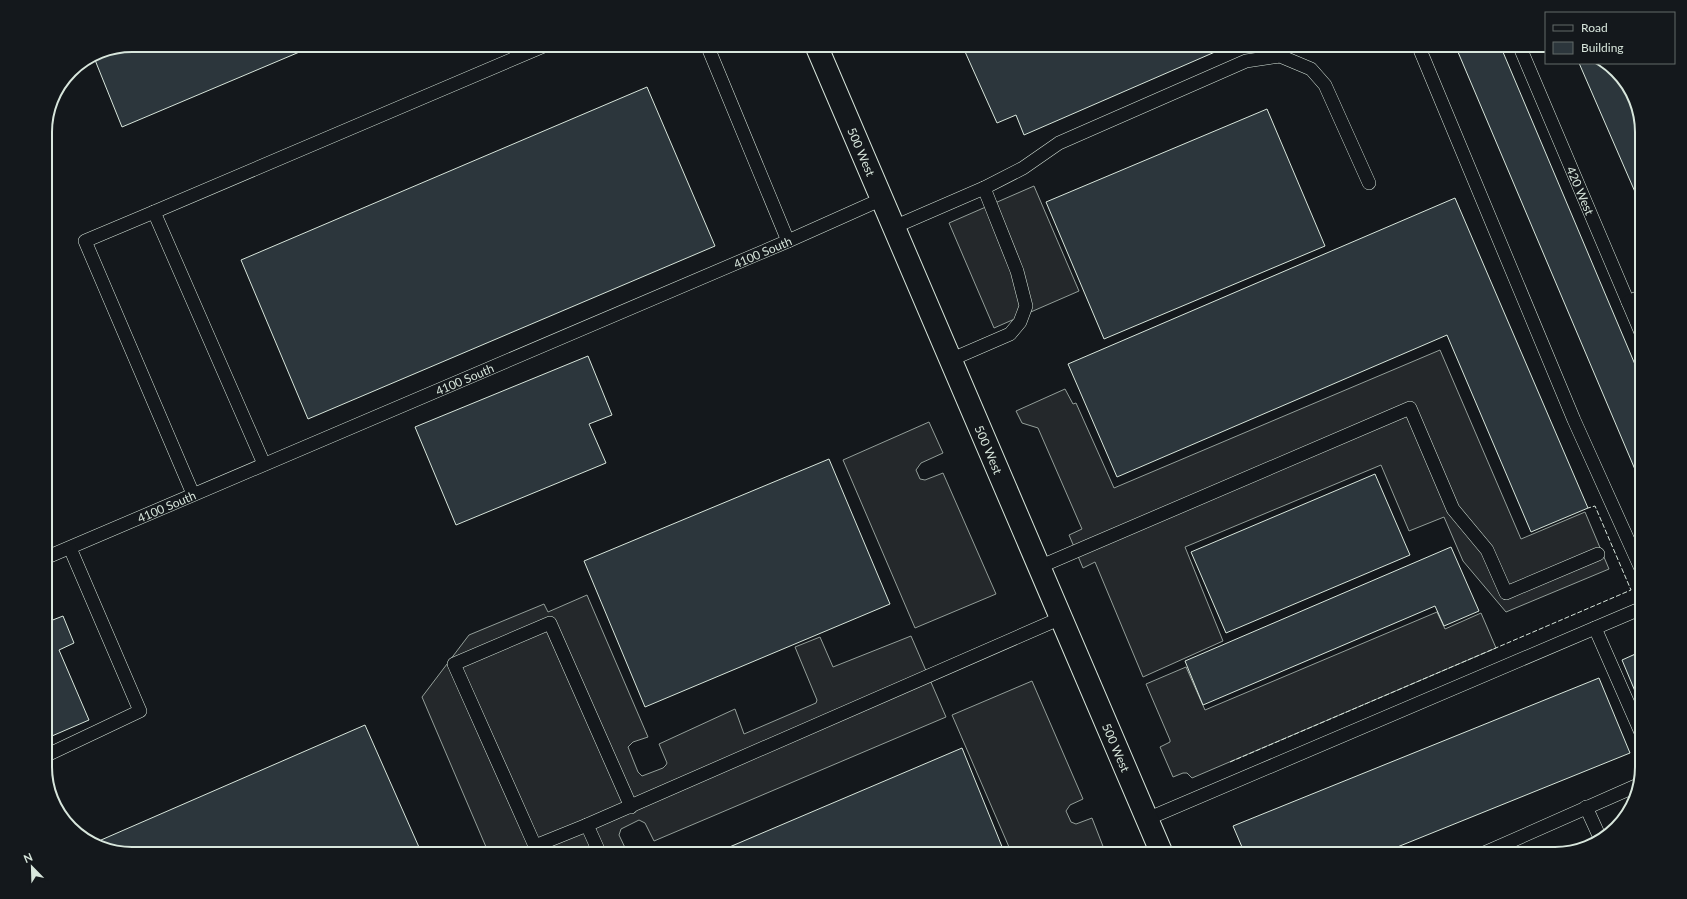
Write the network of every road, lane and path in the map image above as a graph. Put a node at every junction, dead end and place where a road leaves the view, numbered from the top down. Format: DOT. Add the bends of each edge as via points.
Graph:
graph roads {
  1 [pos="530,52"];
  2 [pos="710,52"];
  3 [pos="821,52"];
  4 [pos="1421,52"];
  5 [pos="1522,52"];
  6 [pos="1369,183"];
  7 [pos="984,188"];
  8 [pos="882,199"];
  9 [pos="154,212"];
  10 [pos="894,227"];
  11 [pos="788,241"];
  12 [pos="1635,299"];
  13 [pos="1628,302"];
  14 [pos="1635,318"];
  15 [pos="950,360"];
  16 [pos="264,464"];
  17 [pos="193,494"];
  18 [pos="70,548"];
  19 [pos="1598,554"];
  20 [pos="52,555"];
  21 [pos="1635,555"];
  22 [pos="1039,567"];
  23 [pos="1635,611"];
  24 [pos="1061,618"];
  25 [pos="1595,628"];
  26 [pos="1635,719"];
  27 [pos="52,753"];
  28 [pos="1632,787"];
  29 [pos="631,807"];
  30 [pos="1586,807"];
  31 [pos="1147,819"];
  32 [pos="587,825"];
  33 [pos="1598,834"];
  34 [pos="597,847"];
  35 [pos="1159,847"];
  36 [pos="1497,847"];
  1 -- 9 [label="lane"];
  2 -- 11 [label="lane"];
  3 -- 8 [label="main road, 500 West"];
  4 -- 21 [label="lane" via="1574,420"];
  5 -- 13 [label="lane, 420 West"];
  6 -- 7 [label="lane" via="1325,85 1311,69 1280,56 1246,61 1059,143 1024,168"];
  7 -- 10 [label="lane"];
  7 -- 15 [label="lane" via="1017,270 1026,306 1020,322 1010,334"];
  8 -- 10 [label="main road, 500 West"];
  8 -- 11 [label="lane, 4100 South"];
  9 -- 16 [label="lane"];
  9 -- 17 [label="lane" via="85,241"];
  10 -- 15 [label="main road, 500 West"];
  11 -- 16 [label="lane, 4100 South"];
  12 -- 13 [label="lane"];
  13 -- 14 [label="lane, 420 West"];
  15 -- 22 [label="main road, 500 West"];
  16 -- 17 [label="lane, 4100 South"];
  17 -- 18 [label="lane, 4100 South"];
  18 -- 20 [label="lane, 4100 South"];
  18 -- 27 [label="lane" via="140,711"];
  19 -- 22 [label="lane" via="1506,593 1487,550 1453,509 1410,408"];
  22 -- 24 [label="main road, 500 West"];
  23 -- 25 [label="lane"];
  24 -- 29 [label="lane"];
  24 -- 31 [label="main road, 500 West"];
  25 -- 26 [label="lane"];
  25 -- 31 [label="lane"];
  28 -- 30 [label="lane"];
  29 -- 32 [label="lane"];
  29 -- 32 [label="lane" via="550,623 454,664 535,846"];
  30 -- 33 [label="lane"];
  30 -- 36 [label="lane"];
  31 -- 35 [label="main road, 500 West"];
  32 -- 34 [label="lane"];
}
